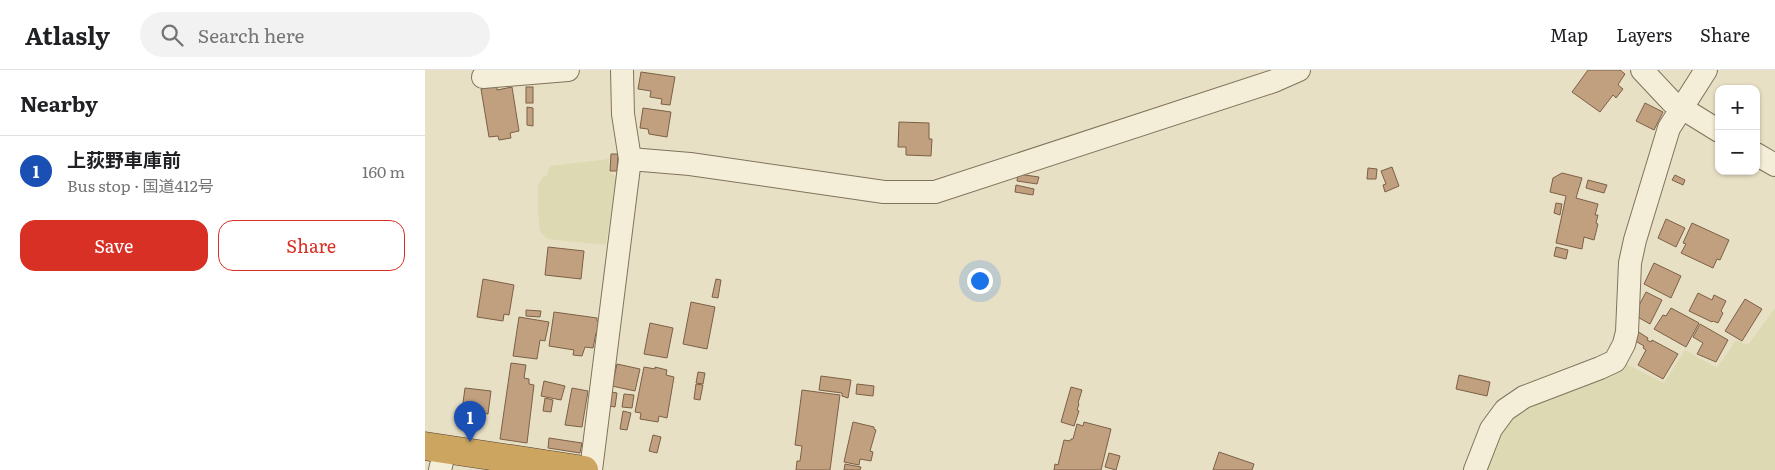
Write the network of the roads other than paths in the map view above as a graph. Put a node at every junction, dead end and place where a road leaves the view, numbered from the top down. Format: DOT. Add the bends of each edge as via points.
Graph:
graph roads {
  1 [pos="567,70"];
  2 [pos="622,70"];
  3 [pos="1299,70"];
  4 [pos="1642,70"];
  5 [pos="1705,70"];
  6 [pos="483,77"];
  7 [pos="1682,109"];
  8 [pos="1717,130"];
  9 [pos="1760,156"];
  10 [pos="630,159"];
  11 [pos="1775,165"];
  12 [pos="437,455"];
  13 [pos="583,470"];
  14 [pos="591,470"];
  15 [pos="1475,470"];
  1 -- 6 [label="street"];
  2 -- 10 [label="street" via="623,114"];
  3 -- 10 [label="street" via="935,192 884,192 690,164"];
  4 -- 7 [label="street"];
  5 -- 7 [label="street"];
  7 -- 8 [label="street"];
  7 -- 15 [label="street" via="1669,128 1635,240 1630,263 1627,332 1615,361 1524,396 1505,410 1491,429"];
  9 -- 11 [label="street"];
  10 -- 14 [label="street"];
  12 -- 13 [label="highway"];
}
